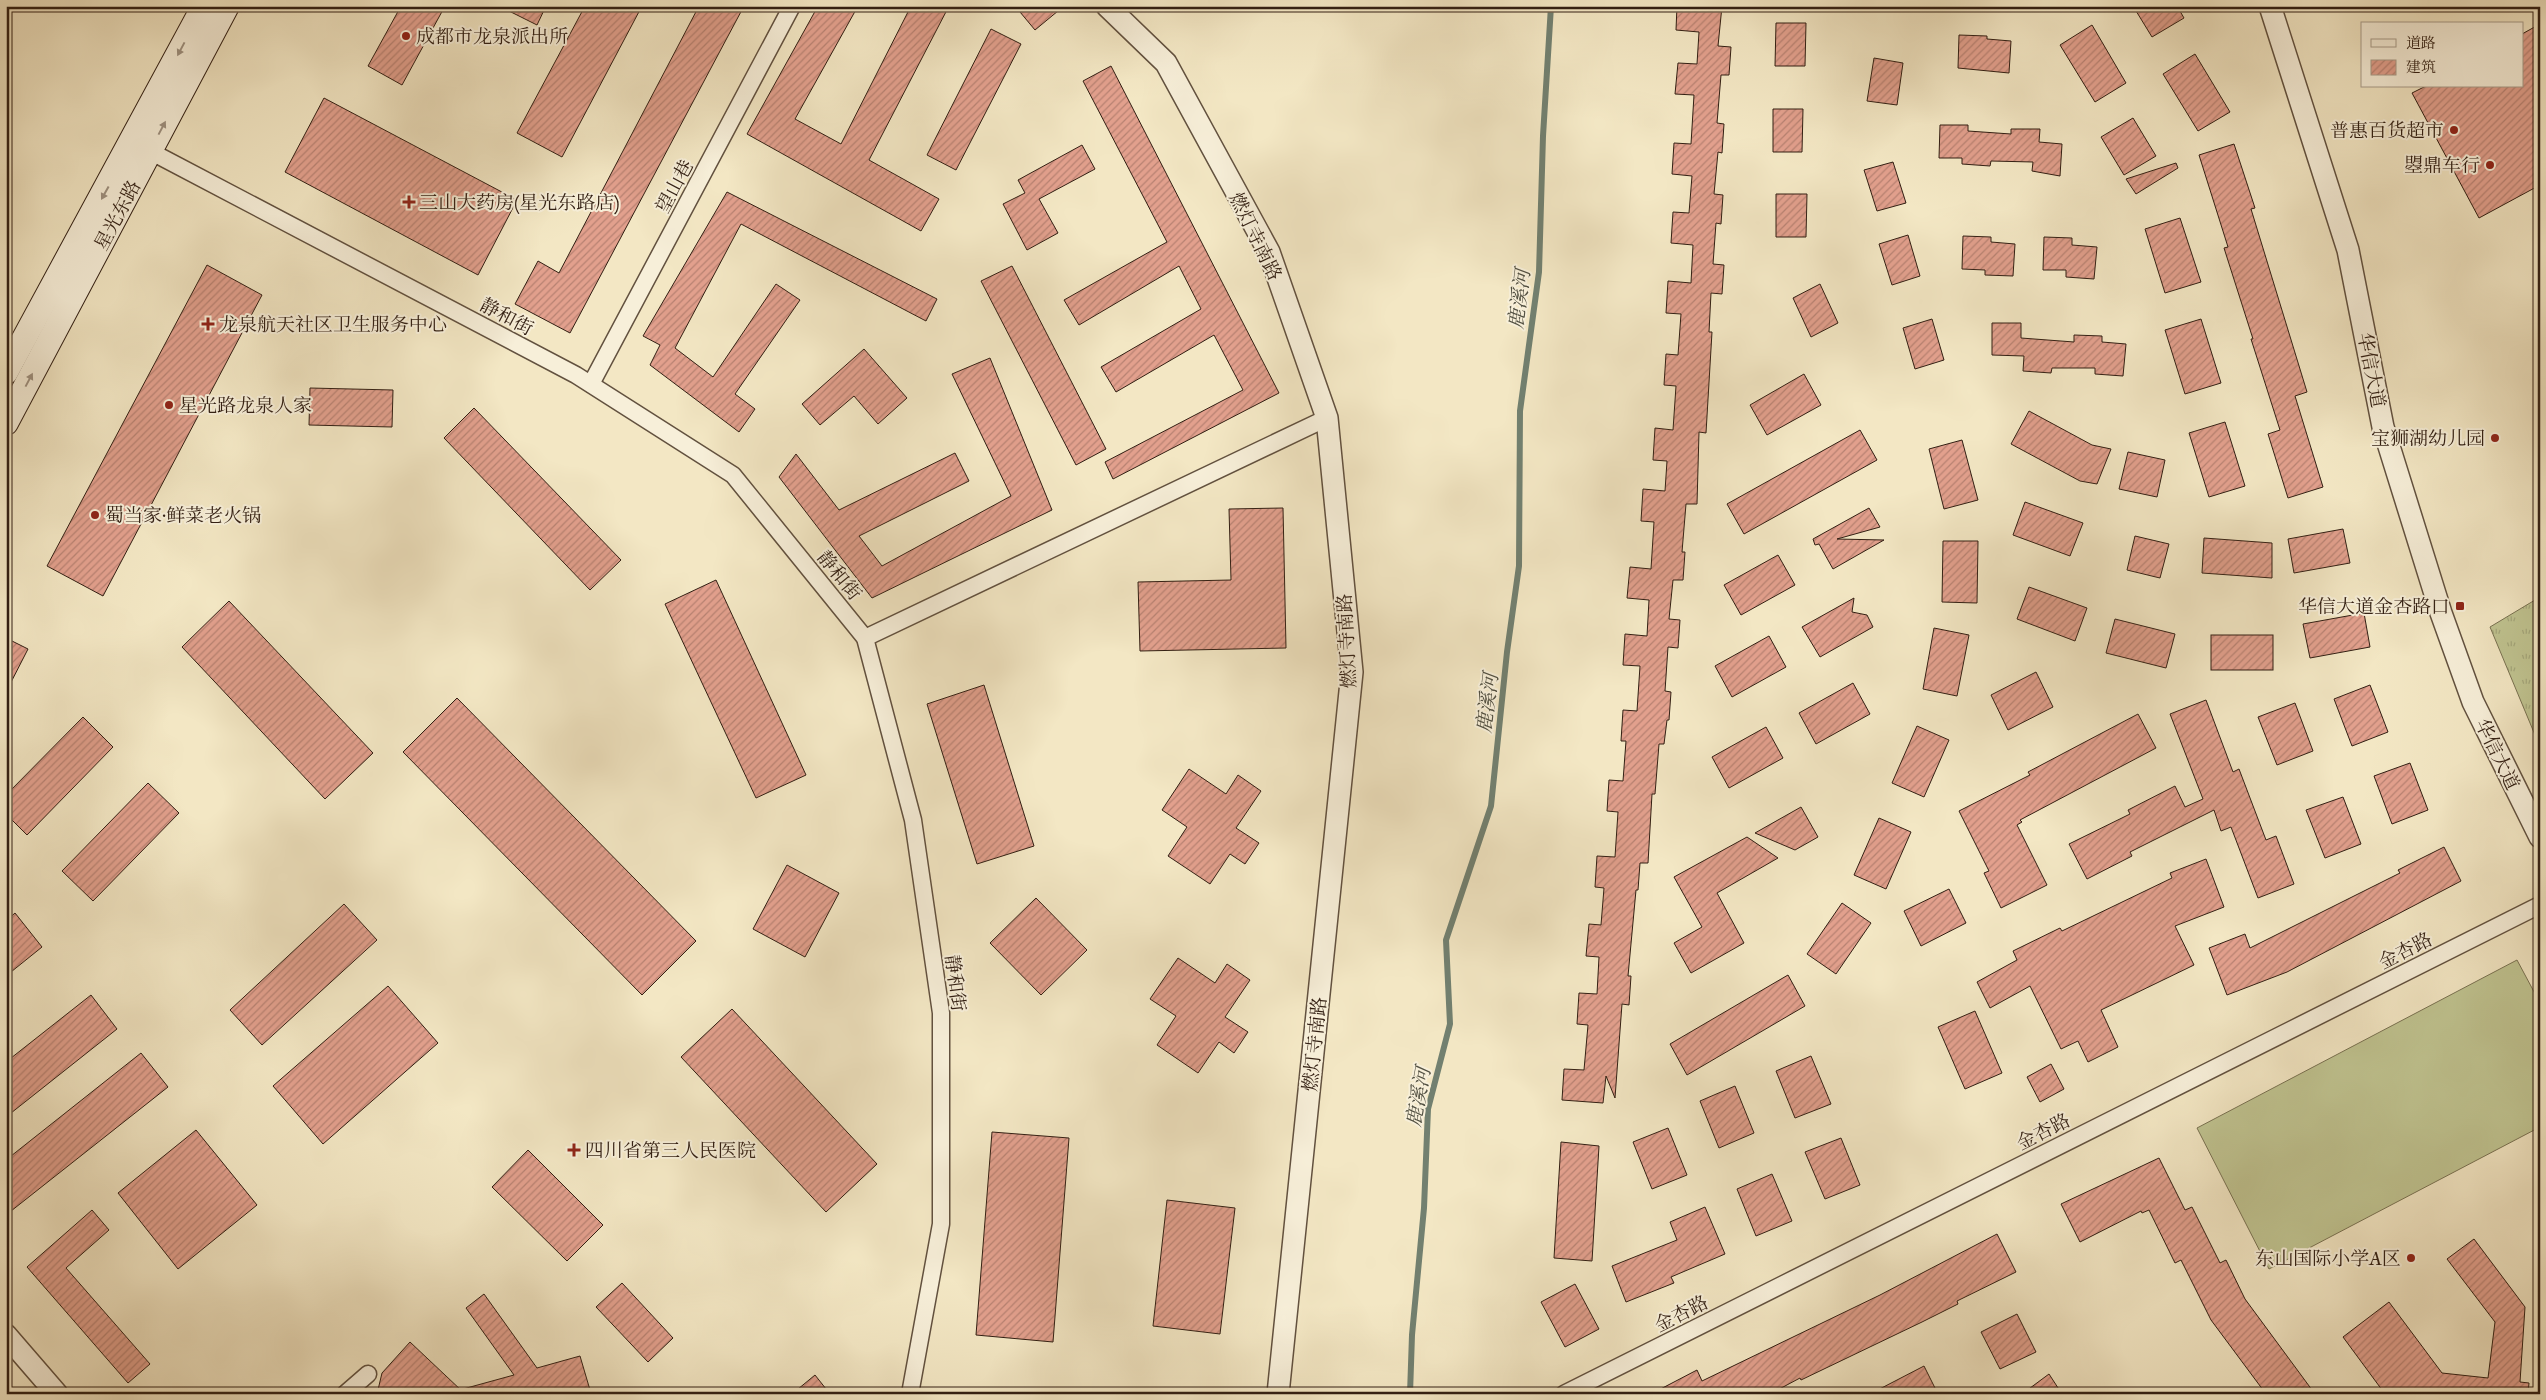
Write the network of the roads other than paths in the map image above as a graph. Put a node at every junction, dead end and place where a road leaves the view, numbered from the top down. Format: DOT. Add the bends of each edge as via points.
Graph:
graph roads {
  1 [pos="204,6"];
  2 [pos="227,6"];
  3 [pos="792,6"];
  4 [pos="1107,6"];
  5 [pos="2270,6"];
  6 [pos="142,146"];
  7 [pos="12,344"];
  8 [pos="6,372"];
  9 [pos="591,384"];
  10 [pos="1327,418"];
  11 [pos="6,423"];
  12 [pos="865,638"];
  13 [pos="2540,837"];
  14 [pos="2540,905"];
  15 [pos="6,1335"];
  16 [pos="368,1374"];
  17 [pos="57,1394"];
  18 [pos="345,1394"];
  19 [pos="910,1394"];
  20 [pos="1278,1394"];
  21 [pos="1564,1394"];
  1 -- 6 [label="main road, 星光东路, one-way"];
  6 -- 2 [label="main road, 星光东路, one-way"];
  3 -- 9 [label="street, 望山巷"];
  4 -- 10 [label="street, 燃灯寺南路" via="1166,63 1268,252"];
  5 -- 13 [label="street, 华信大道" via="2348,250 2383,428 2441,613 2473,702"];
  6 -- 7 [label="main road, 星光东路, one-way"];
  6 -- 9 [label="street, 静和街"];
  11 -- 6 [label="main road, 星光东路, one-way"];
  7 -- 8 [label="main road, 星光东路"];
  9 -- 12 [label="street, 静和街" via="733,475"];
  10 -- 12 [label="street"];
  10 -- 20 [label="street, 燃灯寺南路" via="1352,672"];
  12 -- 19 [label="street, 静和街" via="913,820 941,1013 941,1224"];
  14 -- 21 [label="street, 金杏路"];
  15 -- 17 [label="street"];
  16 -- 18 [label="street"];
}
